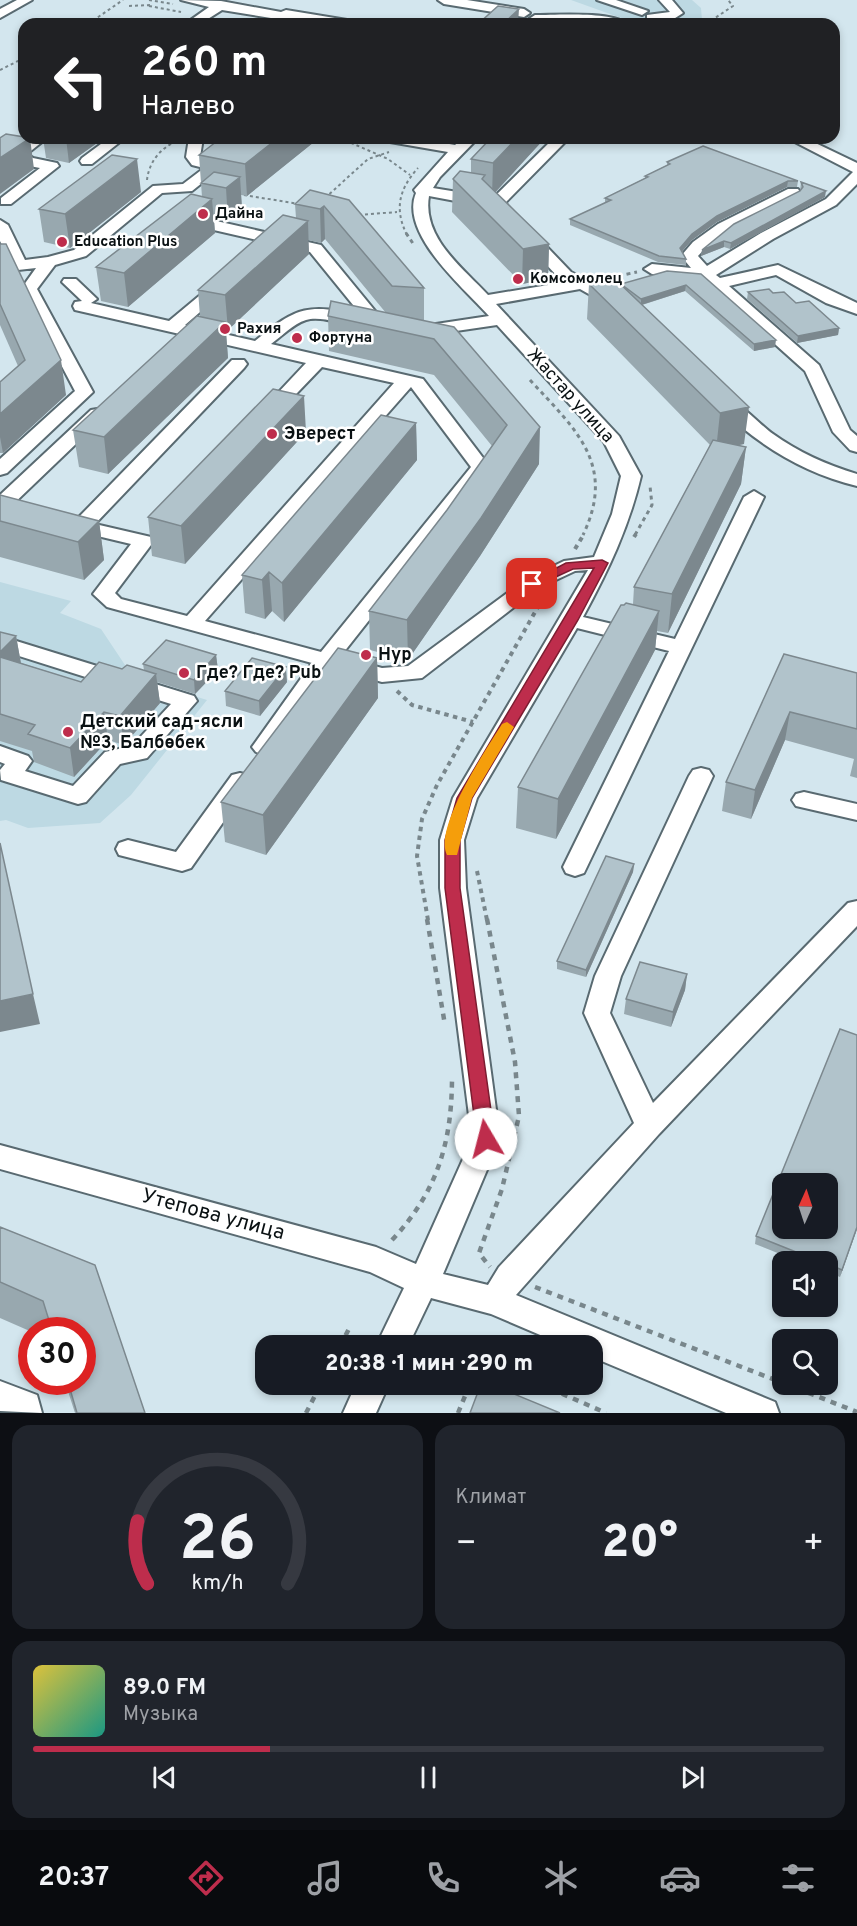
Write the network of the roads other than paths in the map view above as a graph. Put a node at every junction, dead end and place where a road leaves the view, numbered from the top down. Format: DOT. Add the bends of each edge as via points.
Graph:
graph roads {
  1 [pos="26,0"];
  2 [pos="187,0"];
  3 [pos="444,0"];
  4 [pos="502,0"];
  5 [pos="603,0"];
  6 [pos="629,0"];
  7 [pos="665,0"];
  8 [pos="299,5"];
  9 [pos="220,6"];
  10 [pos="0,14"];
  11 [pos="284,15"];
  12 [pos="201,18"];
  13 [pos="279,18"];
  14 [pos="305,18"];
  15 [pos="535,18"];
  16 [pos="649,18"];
  17 [pos="31,144"];
  18 [pos="110,144"];
  19 [pos="195,144"];
  20 [pos="244,144"];
  21 [pos="440,144"];
  22 [pos="556,144"];
  23 [pos="806,144"];
  24 [pos="17,154"];
  25 [pos="0,156"];
  26 [pos="87,161"];
  27 [pos="216,166"];
  28 [pos="857,169"];
  29 [pos="857,176"];
  30 [pos="416,182"];
  31 [pos="793,192"];
  32 [pos="32,197"];
  33 [pos="496,203"];
  34 [pos="3,218"];
  35 [pos="172,234"];
  36 [pos="278,239"];
  37 [pos="260,254"];
  38 [pos="770,254"];
  39 [pos="49,262"];
  40 [pos="19,264"];
  41 [pos="0,267"];
  42 [pos="652,269"];
  43 [pos="233,276"];
  44 [pos="711,279"];
  45 [pos="70,282"];
  46 [pos="582,284"];
  47 [pos="832,299"];
  48 [pos="485,301"];
  49 [pos="857,301"];
  50 [pos="857,309"];
  51 [pos="635,312"];
  52 [pos="501,319"];
  53 [pos="178,328"];
  54 [pos="390,328"];
  55 [pos="168,346"];
  56 [pos="258,347"];
  57 [pos="318,361"];
  58 [pos="238,364"];
  59 [pos="406,381"];
  60 [pos="716,394"];
  61 [pos="110,401"];
  62 [pos="251,429"];
  63 [pos="857,446"];
  64 [pos="0,469"];
  65 [pos="857,480"];
  66 [pos="754,497"];
  67 [pos="0,507"];
  68 [pos="23,513"];
  69 [pos="47,518"];
  70 [pos="160,524"];
  71 [pos="82,526"];
  72 [pos="144,541"];
  73 [pos="602,563"];
  74 [pos="571,620"];
  75 [pos="191,624"];
  76 [pos="0,643"];
  77 [pos="680,647"];
  78 [pos="45,657"];
  79 [pos="326,660"];
  80 [pos="101,674"];
  81 [pos="25,676"];
  82 [pos="81,695"];
  83 [pos="3,770"];
  84 [pos="701,776"];
  85 [pos="804,800"];
  86 [pos="857,812"];
  87 [pos="128,849"];
  88 [pos="574,867"];
  89 [pos="857,910"];
  90 [pos="649,1126"];
  91 [pos="0,1157"];
  92 [pos="422,1282"];
  93 [pos="502,1289"];
  94 [pos="397,1335"];
  95 [pos="368,1395"];
  96 [pos="0,1396"];
  97 [pos="26,1413"];
  98 [pos="359,1413"];
  99 [pos="763,1413"];
  1 -- 10 [label="street"];
  2 -- 9 [label="street"];
  3 -- 15 [label="street"];
  4 -- 15 [label="street"];
  5 -- 16 [label="street"];
  6 -- 16 [label="street"];
  7 -- 16 [label="street" via="677,13"];
  8 -- 11 [label="street"];
  9 -- 11 [label="street"];
  9 -- 12 [label="street"];
  11 -- 13 [label="street"];
  11 -- 14 [label="street"];
  17 -- 24 [label="street"];
  18 -- 26 [label="street"];
  19 -- 27 [label="street" via="197,162"];
  20 -- 27 [label="street"];
  21 -- 30 [label="street"];
  22 -- 33 [label="street"];
  23 -- 28 [label="street"];
  24 -- 25 [label="street"];
  24 -- 32 [label="street" via="29,162 52,166 6,201"];
  27 -- 39 [label="street" via="187,188 158,189 80,253"];
  29 -- 38 [label="street"];
  30 -- 33 [label="street"];
  30 -- 48 [label="street, Жастар улица" via="426,233"];
  31 -- 44 [label="street" via="717,231 693,251 691,261"];
  33 -- 46 [label="street" via="565,275"];
  34 -- 40 [label="street"];
  35 -- 36 [label="street" via="190,220"];
  36 -- 37 [label="street"];
  36 -- 54 [label="street" via="315,248"];
  38 -- 44 [label="street"];
  38 -- 44 [label="street"];
  38 -- 47 [label="street"];
  39 -- 40 [label="street"];
  39 -- 64 [label="street" via="29,289 84,392"];
  40 -- 41 [label="street"];
  42 -- 44 [label="street"];
  43 -- 53 [label="street"];
  44 -- 63 [label="street" via="813,369 842,432"];
  45 -- 53 [label="street" via="94,295 81,306"];
  46 -- 48 [label="street"];
  46 -- 51 [label="street"];
  47 -- 49 [label="street"];
  47 -- 50 [label="street"];
  48 -- 52 [label="street, Жастар улица"];
  52 -- 54 [label="street" via="412,333"];
  52 -- 73 [label="street, Жастар улица" via="612,440 631,476 622,514"];
  53 -- 55 [label="street"];
  53 -- 56 [label="street"];
  54 -- 56 [label="street" via="306,312 294,317"];
  56 -- 57 [label="street"];
  57 -- 59 [label="street"];
  57 -- 62 [label="street"];
  58 -- 71 [label="street"];
  59 -- 75 [label="street"];
  59 -- 79 [label="street" via="417,383 481,467"];
  60 -- 65 [label="street" via="748,426 801,457"];
  61 -- 67 [label="street"];
  66 -- 77 [label="street"];
  67 -- 68 [label="street"];
  69 -- 71 [label="street"];
  70 -- 72 [label="street"];
  71 -- 72 [label="street"];
  72 -- 75 [label="street" via="103,594 114,603"];
  73 -- 74 [label="street, Жастар улица"];
  73 -- 79 [label="street" via="571,565 532,584 414,673 382,675"];
  74 -- 77 [label="street"];
  74 -- 92 [label="street, Жастар улица" via="465,798 452,840 453,888 486,1139"];
  75 -- 79 [label="street"];
  76 -- 78 [label="street"];
  77 -- 88 [label="street"];
  78 -- 80 [label="street"];
  78 -- 81 [label="street"];
  79 -- 87 [label="street" via="182,862"];
  80 -- 82 [label="street"];
  80 -- 83 [label="street" via="186,701 139,753 113,758 78,796"];
  84 -- 90 [label="street" via="608,976 597,1012"];
  85 -- 86 [label="street"];
  89 -- 90 [label="street"];
  90 -- 93 [label="street"];
  91 -- 92 [label="street, Утепова улица" via="376,1260"];
  92 -- 93 [label="street, Утепова улица"];
  92 -- 94 [label="street"];
  93 -- 99 [label="street, Утепова улица"];
  95 -- 98 [label="street"];
  96 -- 97 [label="street" via="25,1406"];
}
